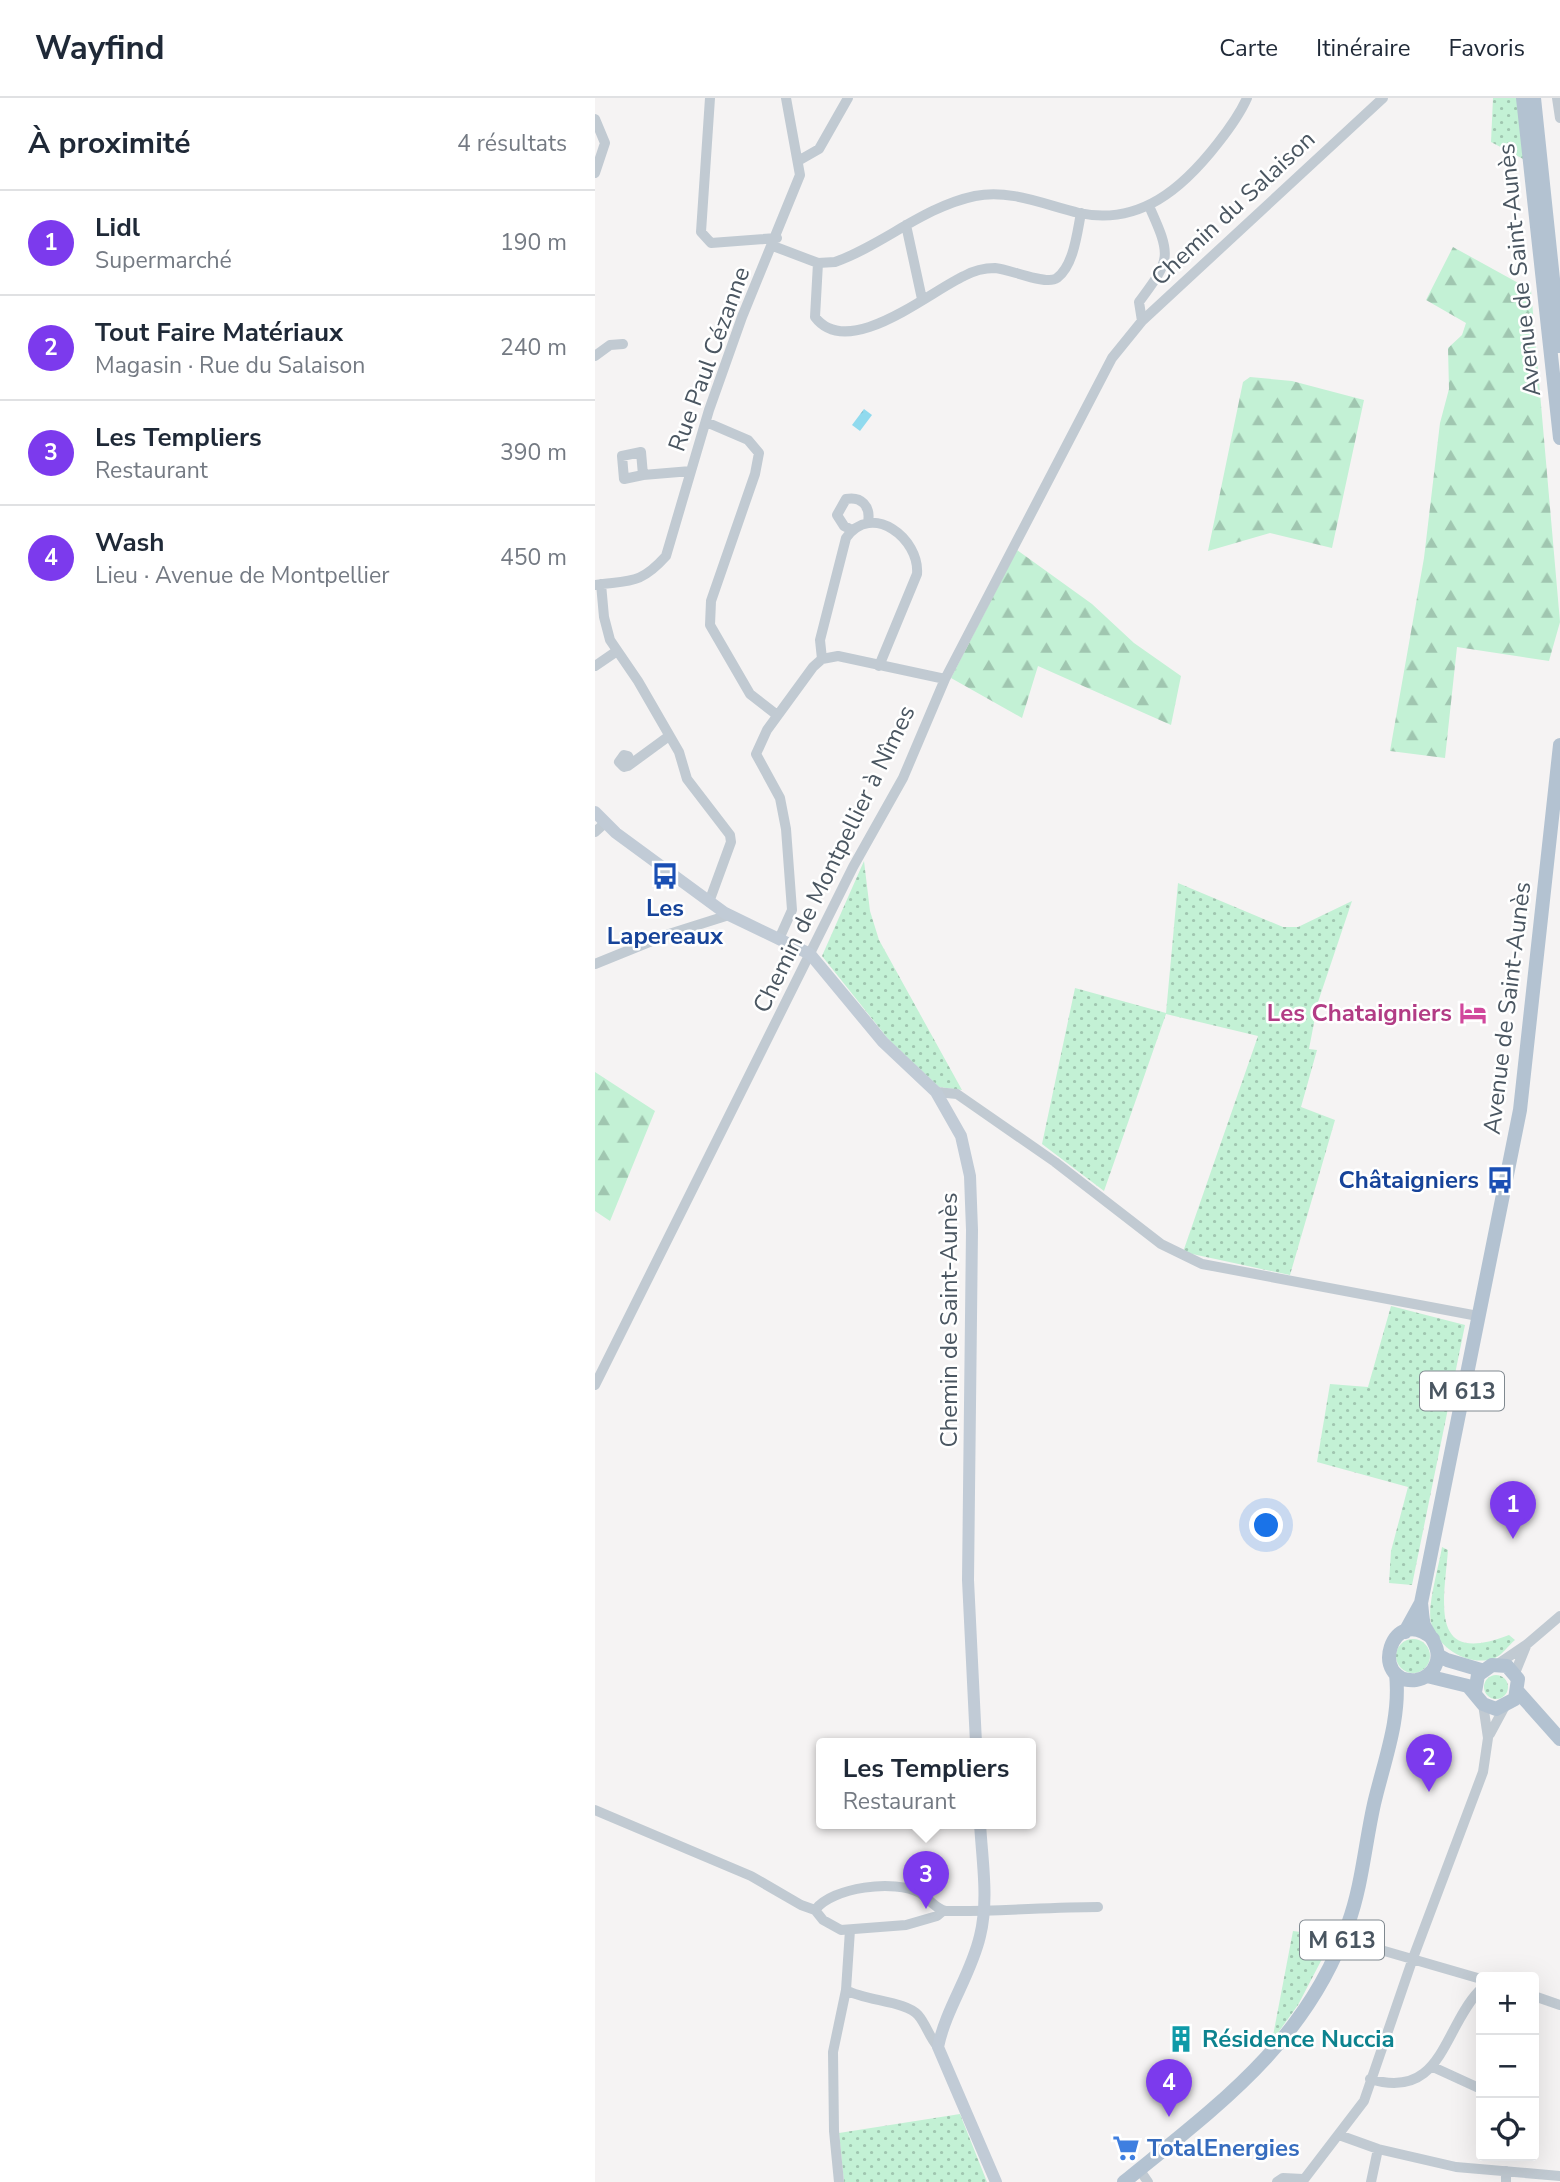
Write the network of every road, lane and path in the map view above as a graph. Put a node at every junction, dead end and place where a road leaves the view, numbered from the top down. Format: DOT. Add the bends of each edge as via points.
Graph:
graph roads {
  1 [pos="710,98"];
  2 [pos="786,98"];
  3 [pos="848,98"];
  4 [pos="1247,98"];
  5 [pos="1383,98"];
  6 [pos="1523,98"];
  7 [pos="1534,98"];
  8 [pos="1557,98"];
  9 [pos="1560,118"];
  10 [pos="595,119"];
  11 [pos="798,161"];
  12 [pos="595,173"];
  13 [pos="1149,206"];
  14 [pos="1081,213"];
  15 [pos="906,225"];
  16 [pos="1555,236"];
  17 [pos="775,242"];
  18 [pos="1553,259"];
  19 [pos="818,264"];
  20 [pos="922,299"];
  21 [pos="1558,305"];
  22 [pos="1142,321"];
  23 [pos="623,344"];
  24 [pos="1560,346"];
  25 [pos="598,353"];
  26 [pos="706,422"];
  27 [pos="1560,438"];
  28 [pos="691,471"];
  29 [pos="643,475"];
  30 [pos="868,522"];
  31 [pos="852,530"];
  32 [pos="598,584"];
  33 [pos="617,651"];
  34 [pos="822,659"];
  35 [pos="595,666"];
  36 [pos="879,666"];
  37 [pos="945,679"];
  38 [pos="778,715"];
  39 [pos="669,736"];
  40 [pos="1560,745"];
  41 [pos="631,763"];
  42 [pos="595,813"];
  43 [pos="600,827"];
  44 [pos="709,902"];
  45 [pos="729,915"];
  46 [pos="779,939"];
  47 [pos="810,954"];
  48 [pos="595,964"];
  49 [pos="936,1092"];
  50 [pos="1478,1316"];
  51 [pos="595,1385"];
  52 [pos="1421,1603"];
  53 [pos="1560,1616"];
  54 [pos="1405,1632"];
  55 [pos="1433,1639"];
  56 [pos="1526,1645"];
  57 [pos="1438,1655"];
  58 [pos="1498,1664"];
  59 [pos="1481,1671"];
  60 [pos="1515,1673"];
  61 [pos="1397,1674"];
  62 [pos="1423,1677"];
  63 [pos="1479,1698"];
  64 [pos="1511,1702"];
  65 [pos="1397,1712"];
  66 [pos="976,1738"];
  67 [pos="1488,1738"];
  68 [pos="1560,1740"];
  69 [pos="595,1810"];
  70 [pos="980,1829"];
  71 [pos="1098,1907"];
  72 [pos="984,1909"];
  73 [pos="815,1910"];
  74 [pos="943,1911"];
  75 [pos="850,1930"];
  76 [pos="1343,1939"];
  77 [pos="1413,1958"];
  78 [pos="1476,1977"];
  79 [pos="846,1990"];
  80 [pos="1476,1995"];
  81 [pos="1539,1998"];
  82 [pos="1560,2005"];
  83 [pos="938,2047"];
  84 [pos="1433,2067"];
  85 [pos="1370,2079"];
  86 [pos="1476,2087"];
  87 [pos="1339,2136"];
  88 [pos="1378,2149"];
  89 [pos="1143,2176"];
  90 [pos="1506,2176"];
  91 [pos="1560,2176"];
  92 [pos="1302,2181"];
  93 [pos="839,2182"];
  94 [pos="996,2182"];
  95 [pos="1124,2182"];
  96 [pos="1276,2182"];
  97 [pos="1371,2182"];
  1 -- 17 [label="street" via="701,232 711,243"];
  2 -- 11 [label="street, Rue Paul Cézanne"];
  3 -- 11 [label="street" via="819,149"];
  4 -- 13 [label="street" via="1189,179"];
  5 -- 22 [label="street, Chemin du Salaison"];
  6 -- 18 [label="main road, Avenue de Saint-Aunès"];
  7 -- 16 [label="main road, Avenue de Saint-Aunès"];
  8 -- 9 [label="street"];
  10 -- 12 [label="street" via="605,143"];
  11 -- 17 [label="street, Rue Paul Cézanne" via="800,175"];
  13 -- 14 [label="street" via="1112,216"];
  13 -- 22 [label="street" via="1166,255 1164,268 1139,302"];
  14 -- 15 [label="street" via="1016,196 980,195 949,203"];
  14 -- 20 [label="street" via="1072,253 1056,279 1048,282 1014,271 983,269"];
  15 -- 19 [label="street" via="849,257"];
  15 -- 20 [label="street"];
  16 -- 18 [label="main road, Avenue de Saint-Aunès"];
  17 -- 19 [label="street"];
  17 -- 26 [label="street, Rue Paul Cézanne" via="742,317"];
  18 -- 21 [label="main road, Avenue de Saint-Aunès"];
  18 -- 27 [label="main road, Avenue de Saint-Aunès" via="1542,274"];
  19 -- 20 [label="street" via="815,317 833,329 853,332 880,324"];
  21 -- 24 [label="main road, Avenue de Saint-Aunès"];
  22 -- 37 [label="street, Chemin de Montpellier à Nîmes" via="1112,358"];
  23 -- 25 [label="street"];
  26 -- 28 [label="street, Rue Paul Cézanne"];
  26 -- 38 [label="street" via="748,440 759,453 711,601 710,625 750,694"];
  28 -- 29 [label="street"];
  28 -- 32 [label="street, Rue Paul Cézanne" via="666,556 650,573 632,582"];
  30 -- 31 [label="street"];
  30 -- 31 [label="street" via="863,502 846,499 837,515"];
  30 -- 36 [label="street" via="887,526 912,548 918,564"];
  31 -- 34 [label="street" via="846,538 820,640"];
  32 -- 33 [label="street" via="610,640"];
  33 -- 35 [label="street"];
  33 -- 39 [label="street"];
  34 -- 36 [label="street" via="838,656"];
  34 -- 38 [label="street"];
  36 -- 37 [label="street"];
  37 -- 47 [label="street, Chemin de Montpellier à Nîmes" via="903,778"];
  38 -- 46 [label="street" via="756,754 780,798 786,829 792,910"];
  39 -- 41 [label="street"];
  39 -- 44 [label="street" via="687,779 731,842"];
  40 -- 50 [label="main road, Avenue de Saint-Aunès / M 613" via="1520,1110"];
  42 -- 43 [label="street"];
  43 -- 44 [label="street"];
  44 -- 45 [label="street"];
  45 -- 46 [label="street"];
  45 -- 48 [label="street"];
  46 -- 47 [label="street"];
  47 -- 49 [label="street, Chemin de Saint-Aunès" via="883,1042"];
  47 -- 51 [label="street, Chemin de Montpellier à Nîmes"];
  49 -- 50 [label="street" via="957,1094 1161,1244 1202,1264"];
  49 -- 66 [label="street, Chemin de Saint-Aunès" via="961,1136 970,1175 968,1580"];
  50 -- 52 [label="main road, Avenue de Saint-Aunès / M 613"];
  52 -- 54 [label="main road, Avenue de Saint-Aunès / M 613"];
  52 -- 55 [label="main road, Avenue de Saint-Aunès / M 613" via="1424,1624"];
  53 -- 56 [label="street"];
  54 -- 55 [label="main road" via="1419,1631"];
  54 -- 61 [label="main road" via="1388,1651"];
  55 -- 57 [label="main road"];
  56 -- 58 [label="street"];
  56 -- 60 [label="street"];
  57 -- 59 [label="main road"];
  57 -- 62 [label="main road" via="1433,1670"];
  58 -- 59 [label="main road"];
  58 -- 60 [label="main road"];
  59 -- 63 [label="main road" via="1476,1680"];
  60 -- 64 [label="main road"];
  61 -- 62 [label="main road" via="1412,1680"];
  61 -- 65 [label="main road, M 613"];
  62 -- 63 [label="main road" via="1440,1676"];
  62 -- 65 [label="main road, M 613" via="1410,1688"];
  63 -- 64 [label="main road"];
  63 -- 67 [label="street"];
  64 -- 67 [label="street"];
  64 -- 68 [label="main road" via="1535,1711"];
  65 -- 76 [label="main road, M 613"];
  67 -- 77 [label="street" via="1482,1776"];
  69 -- 73 [label="street" via="751,1876"];
  70 -- 72 [label="street"];
  71 -- 72 [label="street"];
  72 -- 74 [label="street"];
  72 -- 83 [label="street" via="980,1937 943,2024"];
  73 -- 74 [label="street" via="832,1895 881,1884 919,1892"];
  73 -- 75 [label="street" via="830,1925"];
  74 -- 75 [label="street" via="906,1925"];
  75 -- 79 [label="street"];
  76 -- 77 [label="street"];
  76 -- 89 [label="main road, M 613" via="1317,1996 1296,2026"];
  77 -- 78 [label="street"];
  77 -- 85 [label="street"];
  79 -- 83 [label="street" via="861,1998 907,2007 917,2014"];
  79 -- 93 [label="street" via="834,2052"];
  80 -- 84 [label="street"];
  81 -- 82 [label="street"];
  83 -- 94 [label="street"];
  84 -- 85 [label="street" via="1414,2080 1394,2085"];
  84 -- 86 [label="street"];
  85 -- 87 [label="street" via="1364,2101"];
  87 -- 88 [label="street"];
  87 -- 92 [label="street"];
  88 -- 90 [label="street"];
  88 -- 97 [label="street"];
  89 -- 95 [label="main road, M 613"];
  90 -- 91 [label="street"];
  92 -- 96 [label="street" via="1283,2178"];
}
